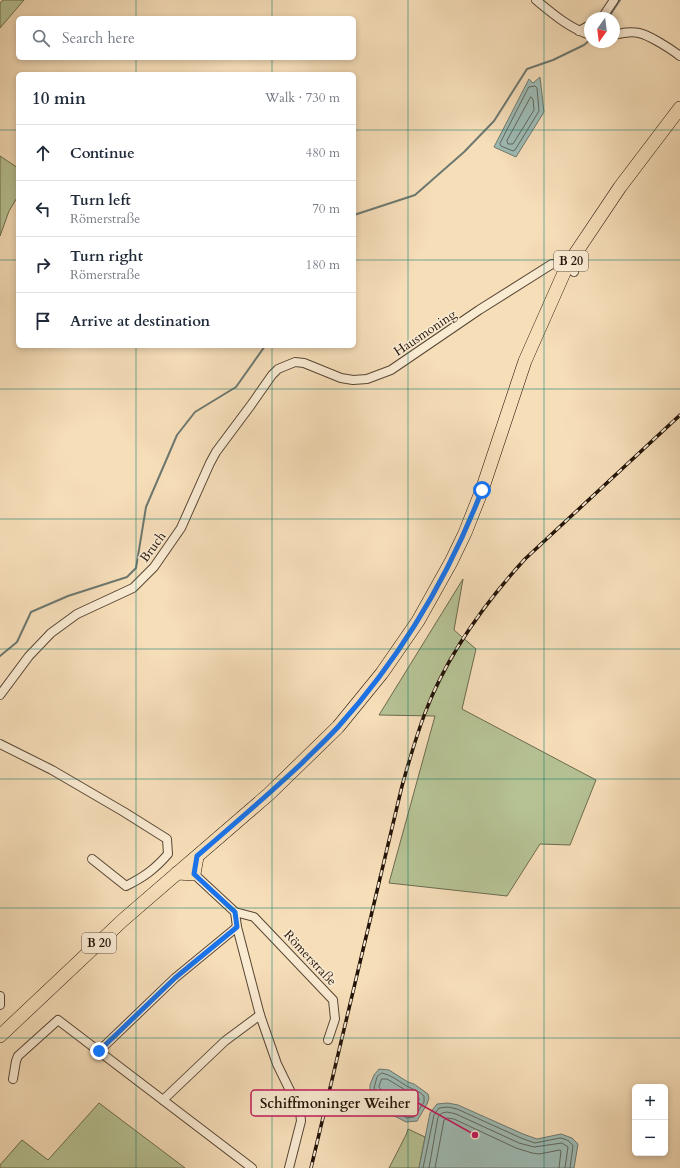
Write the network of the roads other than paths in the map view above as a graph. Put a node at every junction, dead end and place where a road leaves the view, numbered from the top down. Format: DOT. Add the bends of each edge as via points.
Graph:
graph roads {
  1 [pos="536,0"];
  2 [pos="614,0"];
  3 [pos="606,12"];
  4 [pos="584,28"];
  5 [pos="578,31"];
  6 [pos="584,33"];
  7 [pos="620,33"];
  8 [pos="680,56"];
  9 [pos="680,108"];
  10 [pos="570,269"];
  11 [pos="278,369"];
  12 [pos="0,695"];
  13 [pos="0,744"];
  14 [pos="197,856"];
  15 [pos="92,859"];
  16 [pos="177,874"];
  17 [pos="194,874"];
  18 [pos="235,912"];
  19 [pos="237,927"];
  20 [pos="0,996"];
  21 [pos="0,1005"];
  22 [pos="260,1015"];
  23 [pos="0,1036"];
  24 [pos="328,1040"];
  25 [pos="99,1051"];
  26 [pos="13,1079"];
  27 [pos="163,1100"];
  28 [pos="252,1168"];
  29 [pos="289,1168"];
  1 -- 5 [label="street" via="557,18"];
  2 -- 3 [label="street"];
  4 -- 5 [label="street"];
  5 -- 6 [label="street"];
  7 -- 8 [label="street" via="639,33"];
  9 -- 10 [label="main road, B 20" via="613,197"];
  10 -- 11 [label="street, Hausmoning" via="552,264 391,370 367,379 341,378 295,362"];
  10 -- 14 [label="main road, B 20" via="525,361 482,490 451,562 422,616 382,673 326,740 269,794"];
  11 -- 12 [label="street, Bruch" via="216,452 181,528 154,567 133,588 77,614 50,633"];
  13 -- 15 [label="street" via="52,770 167,839 168,854 156,868 126,886"];
  14 -- 16 [label="main road, B 20"];
  14 -- 17 [label="main road"];
  16 -- 17 [label="main road"];
  16 -- 23 [label="main road, B 20" via="123,920"];
  17 -- 18 [label="street, Römerstraße"];
  18 -- 19 [label="street"];
  18 -- 24 [label="street, Römerstraße" via="254,917 333,1000 335,1019"];
  19 -- 22 [label="street"];
  19 -- 25 [label="street" via="175,978"];
  20 -- 21 [label="street"];
  22 -- 27 [label="street" via="225,1042"];
  22 -- 29 [label="street" via="278,1064 300,1111 301,1121"];
  25 -- 26 [label="street" via="58,1020 18,1056"];
  25 -- 27 [label="street"];
  27 -- 28 [label="street"];
}
